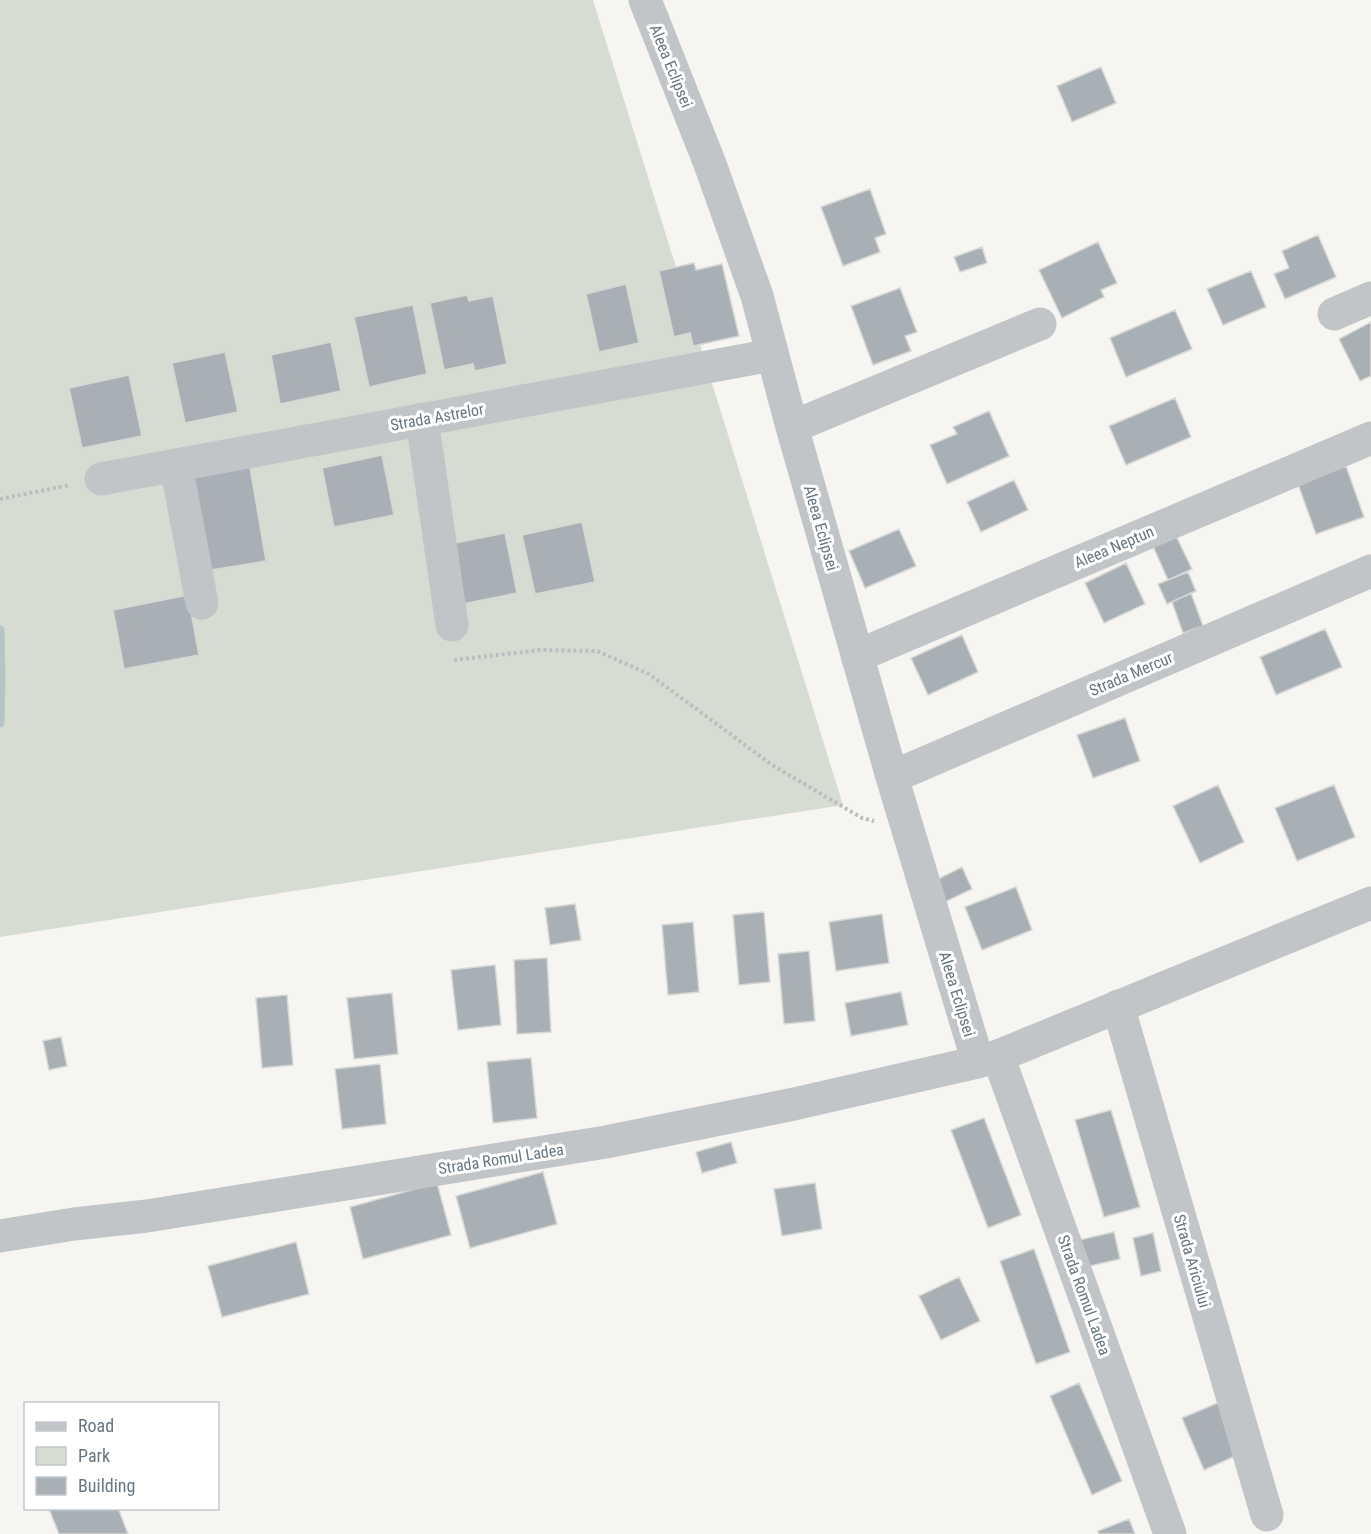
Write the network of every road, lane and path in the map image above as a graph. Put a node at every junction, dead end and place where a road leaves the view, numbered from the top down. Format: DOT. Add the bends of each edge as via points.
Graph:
graph roads {
  1 [pos="645,0"];
  2 [pos="1371,298"];
  3 [pos="1335,314"];
  4 [pos="1040,324"];
  5 [pos="772,355"];
  6 [pos="422,419"];
  7 [pos="792,427"];
  8 [pos="1371,438"];
  9 [pos="176,465"];
  10 [pos="100,479"];
  11 [pos="0,499"];
  12 [pos="1371,571"];
  13 [pos="202,603"];
  14 [pos="452,625"];
  15 [pos="857,656"];
  16 [pos="454,660"];
  17 [pos="892,777"];
  18 [pos="908,829"];
  19 [pos="1371,903"];
  20 [pos="1118,1006"];
  21 [pos="988,1059"];
  22 [pos="0,1236"];
  23 [pos="1266,1515"];
  24 [pos="1170,1534"];
  1 -- 5 [label="street, Aleea Eclipsei" via="710,164 757,296"];
  2 -- 3 [label="street"];
  4 -- 7 [label="street"];
  5 -- 6 [label="street, Strada Astrelor"];
  5 -- 7 [label="street, Aleea Eclipsei"];
  6 -- 9 [label="street, Strada Astrelor"];
  6 -- 14 [label="street"];
  7 -- 15 [label="street, Aleea Eclipsei"];
  8 -- 15 [label="street, Aleea Neptun"];
  9 -- 10 [label="street, Strada Astrelor"];
  9 -- 13 [label="street"];
  10 -- 11 [label="path"];
  12 -- 17 [label="street, Strada Mercur"];
  15 -- 17 [label="street, Aleea Eclipsei"];
  16 -- 18 [label="path" via="540,650 597,651 649,674 772,765 831,801 862,818"];
  17 -- 18 [label="street, Aleea Eclipsei"];
  18 -- 21 [label="street, Aleea Eclipsei"];
  19 -- 20 [label="street, Strada Romul Ladea"];
  20 -- 21 [label="street, Strada Romul Ladea"];
  20 -- 23 [label="street, Strada Ariciului"];
  21 -- 22 [label="street, Strada Romul Ladea" via="606,1142"];
  21 -- 24 [label="street, Strada Romul Ladea"];
}
